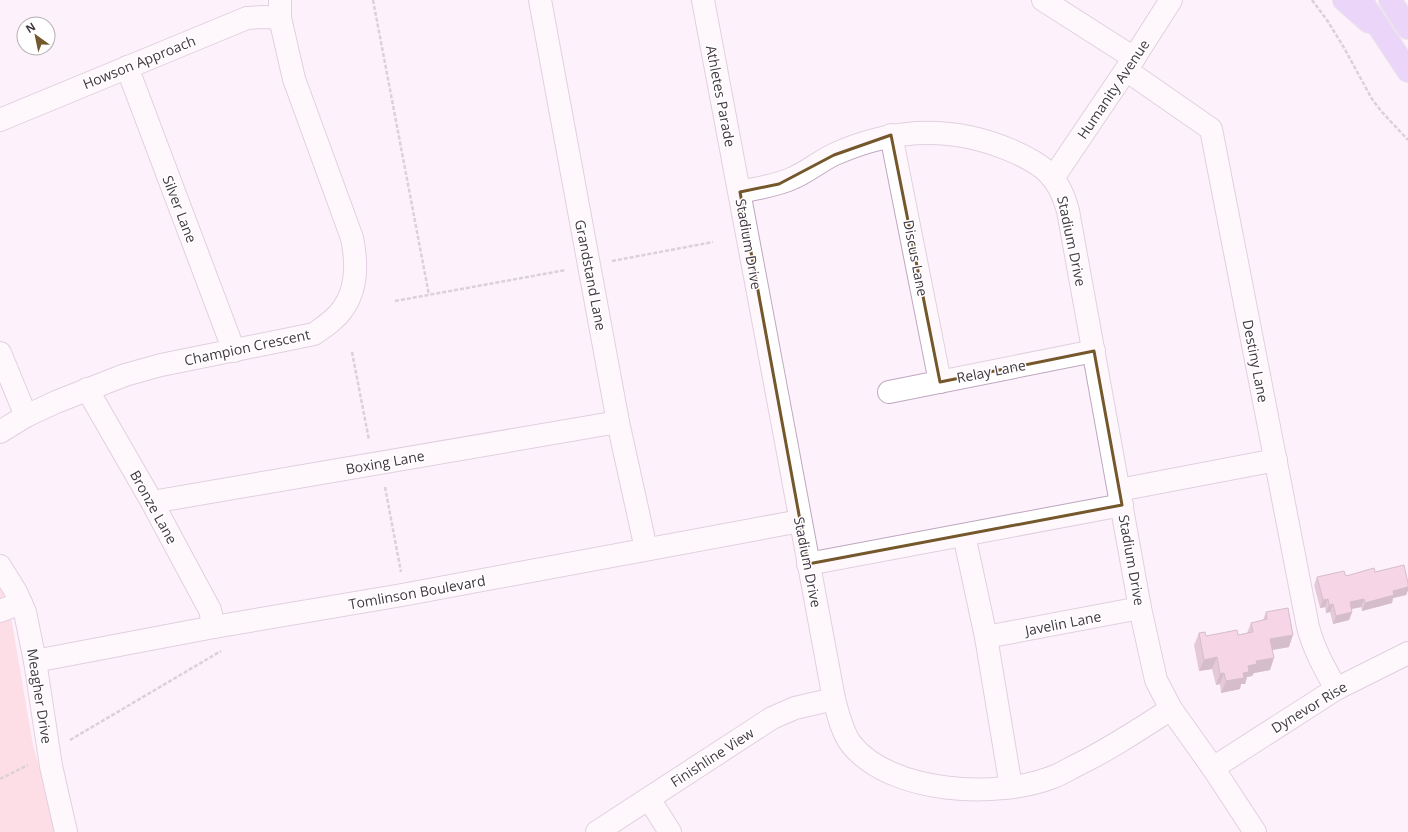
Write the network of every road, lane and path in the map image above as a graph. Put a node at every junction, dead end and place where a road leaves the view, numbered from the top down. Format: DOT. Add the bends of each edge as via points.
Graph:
graph roads {
  1 [pos="373,0"];
  2 [pos="540,0"];
  3 [pos="703,0"];
  4 [pos="1043,0"];
  5 [pos="1171,0"];
  6 [pos="1312,0"];
  7 [pos="1344,0"];
  8 [pos="1361,0"];
  9 [pos="1390,0"];
  10 [pos="280,9"];
  11 [pos="1408,28"];
  12 [pos="1380,29"];
  13 [pos="1130,64"];
  14 [pos="127,67"];
  15 [pos="1408,71"];
  16 [pos="0,120"];
  17 [pos="891,135"];
  18 [pos="1408,140"];
  19 [pos="1053,178"];
  20 [pos="740,192"];
  21 [pos="713,242"];
  22 [pos="609,262"];
  23 [pos="570,269"];
  24 [pos="429,295"];
  25 [pos="395,301"];
  26 [pos="1094,350"];
  27 [pos="234,351"];
  28 [pos="0,353"];
  29 [pos="940,382"];
  30 [pos="87,389"];
  31 [pos="889,392"];
  32 [pos="26,416"];
  33 [pos="618,422"];
  34 [pos="0,432"];
  35 [pos="1276,460"];
  36 [pos="1121,498"];
  37 [pos="152,502"];
  38 [pos="800,521"];
  39 [pos="964,535"];
  40 [pos="646,549"];
  41 [pos="808,564"];
  42 [pos="0,566"];
  43 [pos="21,603"];
  44 [pos="1140,608"];
  45 [pos="0,611"];
  46 [pos="214,627"];
  47 [pos="986,637"];
  48 [pos="222,651"];
  49 [pos="1408,653"];
  50 [pos="35,661"];
  51 [pos="1336,689"];
  52 [pos="834,699"];
  53 [pos="1171,709"];
  54 [pos="49,753"];
  55 [pos="1213,768"];
  56 [pos="0,780"];
  57 [pos="1011,787"];
  58 [pos="649,799"];
  59 [pos="66,832"];
  60 [pos="597,832"];
  61 [pos="670,832"];
  62 [pos="1255,832"];
  1 -- 24 [label="path"];
  2 -- 33 [label="street, Grandstand Lane"];
  3 -- 20 [label="street, Athletes Parade"];
  4 -- 13 [label="street, Destiny Lane"];
  5 -- 13 [label="street, Humanity Avenue"];
  6 -- 18 [label="path" via="1343,46 1372,99"];
  7 -- 12 [label="main road"];
  8 -- 12 [label="main road"];
  9 -- 11 [label="main road"];
  10 -- 14 [label="street, Howson Approach" via="264,16 247,18"];
  10 -- 27 [label="street, Champion Crescent" via="294,79 352,238 354,280 350,296 342,310 330,323 314,334"];
  12 -- 15 [label="main road"];
  13 -- 19 [label="street, Humanity Avenue"];
  13 -- 35 [label="street, Destiny Lane" via="1211,129"];
  14 -- 16 [label="street, Howson Approach"];
  14 -- 27 [label="street, Silver Lane"];
  17 -- 19 [label="street, Stadium Drive" via="933,132 958,134 994,144 1027,158 1040,165"];
  17 -- 20 [label="street, Stadium Drive" via="863,142 779,184"];
  17 -- 29 [label="street, Discus Lane"];
  19 -- 26 [label="street, Stadium Drive" via="1064,197 1068,211"];
  20 -- 38 [label="street, Stadium Drive"];
  21 -- 22 [label="path"];
  23 -- 24 [label="path"];
  24 -- 25 [label="path"];
  26 -- 29 [label="street, Relay Lane"];
  26 -- 36 [label="street, Stadium Drive"];
  27 -- 30 [label="street, Champion Crescent" via="161,365"];
  28 -- 32 [label="street"];
  29 -- 31 [label="street, Relay Lane"];
  30 -- 32 [label="street, Champion Crescent"];
  30 -- 37 [label="street, Bronze Lane"];
  32 -- 34 [label="street, Champion Crescent"];
  33 -- 37 [label="street, Boxing Lane"];
  33 -- 40 [label="street, Grandstand Lane"];
  35 -- 36 [label="street"];
  35 -- 51 [label="street, Destiny Lane" via="1313,643"];
  36 -- 39 [label="street"];
  36 -- 44 [label="street, Stadium Drive"];
  37 -- 46 [label="street, Bronze Lane" via="210,610"];
  38 -- 40 [label="street, Tomlinson Boulevard"];
  38 -- 41 [label="street, Stadium Drive"];
  39 -- 41 [label="street"];
  39 -- 47 [label="street"];
  40 -- 46 [label="street, Tomlinson Boulevard"];
  41 -- 52 [label="street, Stadium Drive"];
  42 -- 43 [label="street, Meagher Drive"];
  43 -- 45 [label="street"];
  43 -- 50 [label="street, Meagher Drive"];
  44 -- 47 [label="street, Javelin Lane"];
  44 -- 53 [label="street, Stadium Drive" via="1156,680"];
  46 -- 50 [label="street, Tomlinson Boulevard"];
  47 -- 57 [label="street"];
  48 -- 54 [label="path"];
  49 -- 51 [label="street, Dynevor Rise"];
  50 -- 54 [label="street, Meagher Drive"];
  51 -- 55 [label="street, Dynevor Rise"];
  52 -- 57 [label="street, Stadium Drive" via="850,743 863,756 898,776 944,787"];
  52 -- 58 [label="street, Finishline View" via="795,708 772,718"];
  53 -- 55 [label="street, Stadium Drive"];
  53 -- 57 [label="street, Stadium Drive" via="1089,759 1053,777"];
  54 -- 56 [label="path"];
  54 -- 59 [label="street, Meagher Drive"];
  55 -- 62 [label="street, Stadium Drive"];
  58 -- 60 [label="street, Finishline View"];
  58 -- 61 [label="street"];
}
